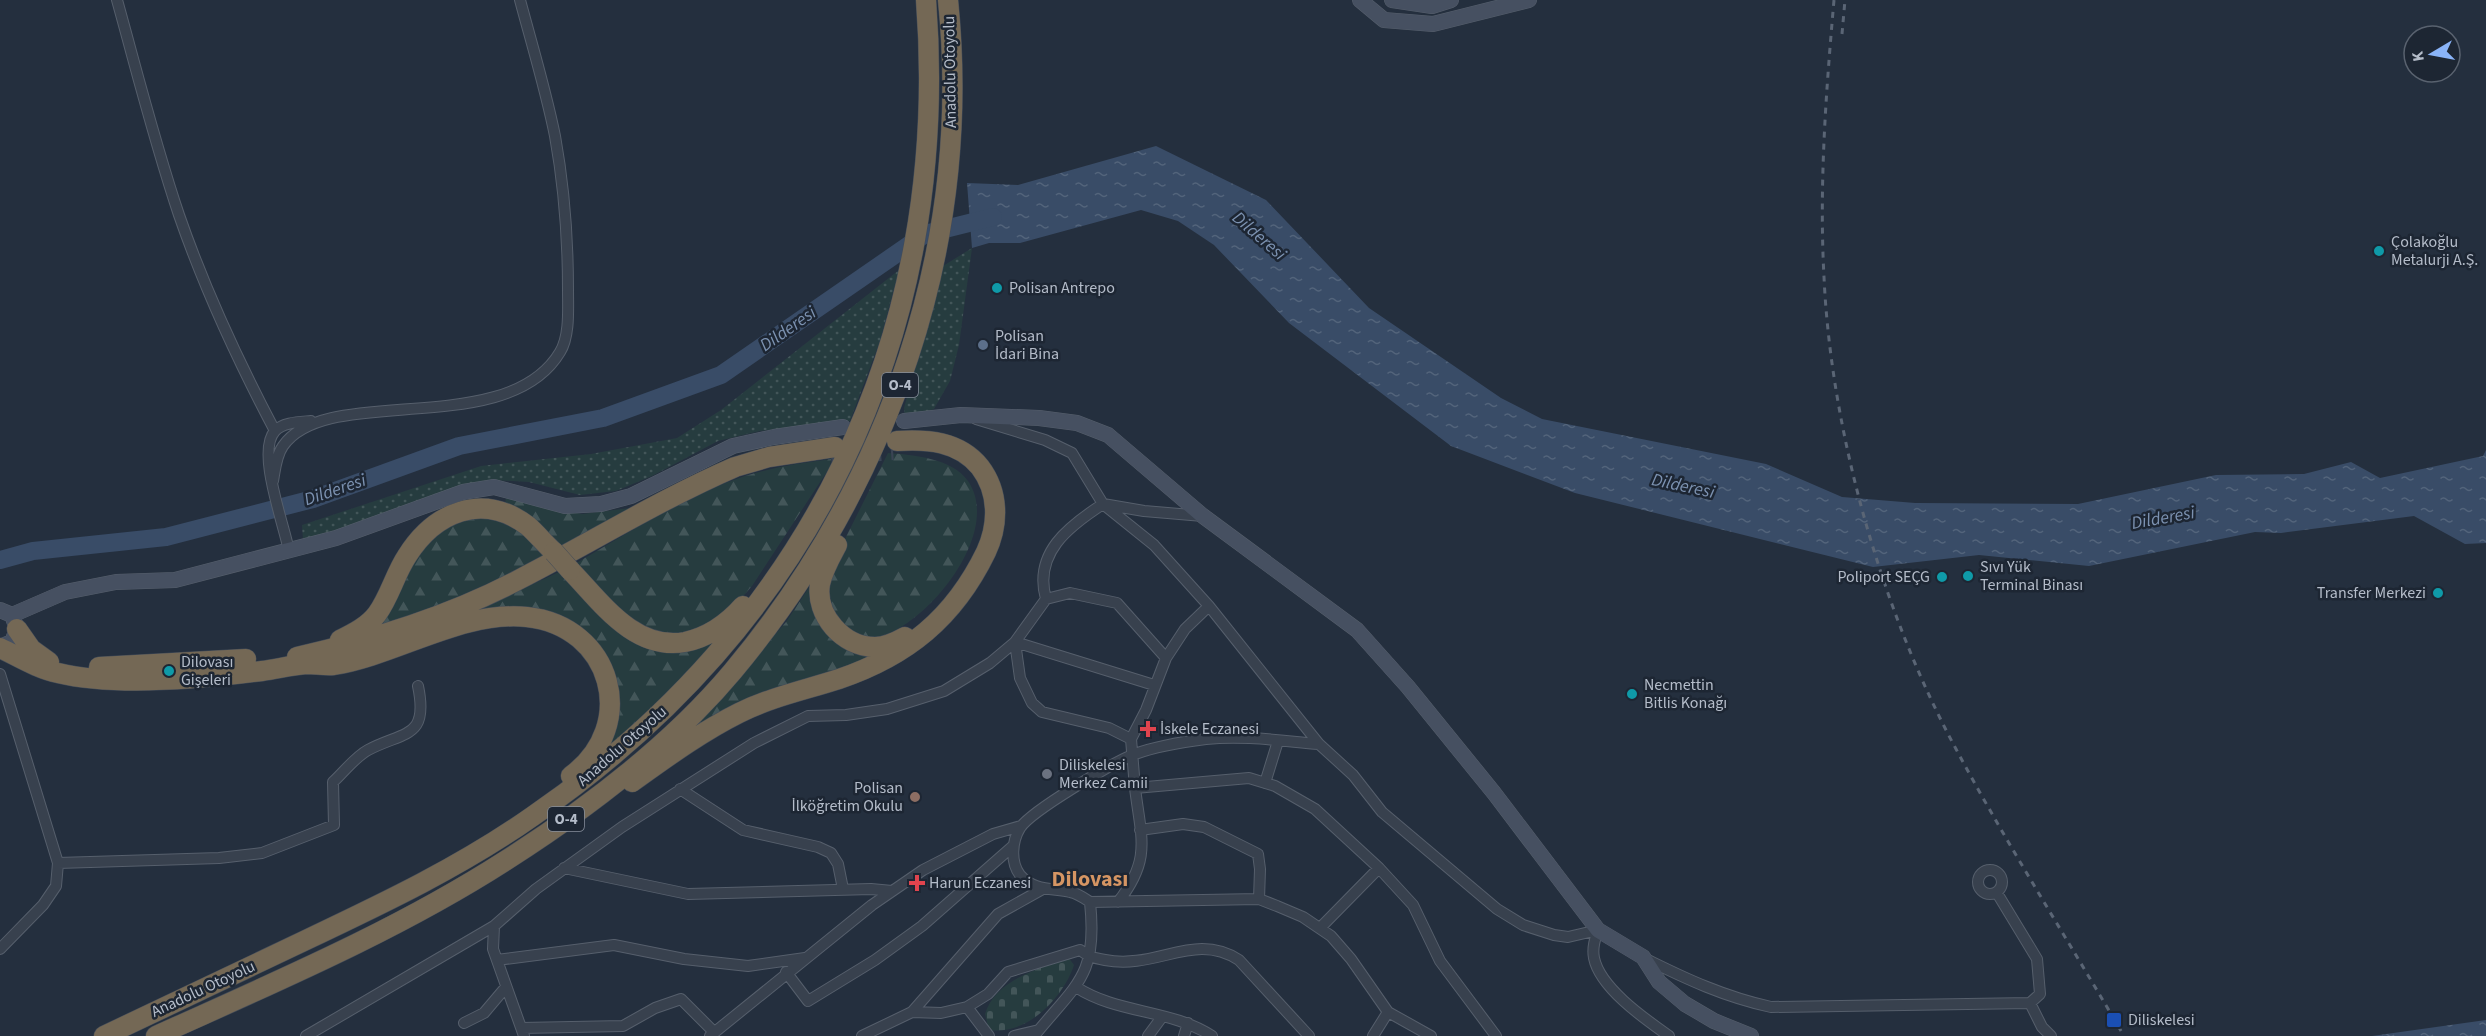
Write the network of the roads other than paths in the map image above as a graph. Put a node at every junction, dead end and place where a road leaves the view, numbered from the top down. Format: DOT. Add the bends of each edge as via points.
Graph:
graph roads {
  1 [pos="117,0"];
  2 [pos="520,0"];
  3 [pos="926,0"];
  4 [pos="948,0"];
  5 [pos="1360,0"];
  6 [pos="1392,0"];
  7 [pos="1451,0"];
  8 [pos="1529,0"];
  9 [pos="961,415"];
  10 [pos="325,418"];
  11 [pos="904,422"];
  12 [pos="843,427"];
  13 [pos="275,431"];
  14 [pos="836,456"];
  15 [pos="865,470"];
  16 [pos="273,481"];
  17 [pos="1103,504"];
  18 [pos="1203,516"];
  19 [pos="288,545"];
  20 [pos="1046,599"];
  21 [pos="1209,606"];
  22 [pos="10,618"];
  23 [pos="1015,642"];
  24 [pos="0,647"];
  25 [pos="1166,658"];
  26 [pos="301,661"];
  27 [pos="0,674"];
  28 [pos="1154,685"];
  29 [pos="418,686"];
  30 [pos="1131,739"];
  31 [pos="1278,741"];
  32 [pos="1319,744"];
  33 [pos="1132,755"];
  34 [pos="1265,783"];
  35 [pos="1135,788"];
  36 [pos="680,789"];
  37 [pos="1021,826"];
  38 [pos="1140,830"];
  39 [pos="543,836"];
  40 [pos="1013,846"];
  41 [pos="58,863"];
  42 [pos="452,867"];
  43 [pos="564,868"];
  44 [pos="1379,868"];
  45 [pos="843,890"];
  46 [pos="1041,890"];
  47 [pos="892,891"];
  48 [pos="1997,893"];
  49 [pos="1259,899"];
  50 [pos="1090,902"];
  51 [pos="1118,902"];
  52 [pos="494,926"];
  53 [pos="1320,928"];
  54 [pos="1598,930"];
  55 [pos="0,949"];
  56 [pos="810,957"];
  57 [pos="1643,957"];
  58 [pos="1090,958"];
  59 [pos="497,960"];
  60 [pos="786,972"];
  61 [pos="506,987"];
  62 [pos="1076,987"];
  63 [pos="2030,1003"];
  64 [pos="967,1006"];
  65 [pos="912,1012"];
  66 [pos="1388,1012"];
  67 [pos="1162,1017"];
  68 [pos="464,1023"];
  69 [pos="1188,1023"];
  70 [pos="621,1031"];
  71 [pos="522,1032"];
  72 [pos="1037,1033"];
  73 [pos="712,1034"];
  74 [pos="104,1036"];
  75 [pos="156,1036"];
  76 [pos="306,1036"];
  77 [pos="862,1036"];
  78 [pos="989,1036"];
  79 [pos="1014,1036"];
  80 [pos="1149,1036"];
  81 [pos="1184,1036"];
  82 [pos="1212,1036"];
  83 [pos="1309,1036"];
  84 [pos="1373,1036"];
  85 [pos="1431,1036"];
  86 [pos="1496,1036"];
  87 [pos="1669,1036"];
  88 [pos="1751,1036"];
  89 [pos="2051,1036"];
  1 -- 13 [label="street" via="179,215 213,304"];
  2 -- 10 [label="street" via="556,148 568,254 568,315 561,351 539,376 515,391 439,408"];
  3 -- 14 [label="highway, Anadolu Otoyolu / O-4" via="931,67 927,155 918,226 900,311 879,381"];
  4 -- 15 [label="highway, Anadolu Otoyolu / O-4" via="952,36 950,143 941,224 926,297 897,394"];
  5 -- 8 [label="main road" via="1384,20 1432,24"];
  6 -- 7 [label="main road" via="1432,6"];
  9 -- 11 [label="main road"];
  9 -- 17 [label="street" via="1046,440 1072,453"];
  9 -- 18 [label="main road" via="1077,423 1108,435"];
  10 -- 13 [label="street" via="286,425"];
  10 -- 16 [label="street" via="302,429 281,448"];
  12 -- 19 [label="main road" via="733,446 631,496 601,504 565,506 494,487 463,492 336,538"];
  13 -- 16 [label="street" via="268,445 267,463"];
  14 -- 26 [label="highway" via="770,457 735,467 466,604"];
  14 -- 26 [label="highway, bridge" via="749,599 731,619 698,639 659,644 640,636 621,623 527,525 505,514 463,510 444,517 423,532 377,614 360,630"];
  14 -- 42 [label="highway, Anadolu Otoyolu / O-4" via="811,525 752,612 680,695 642,732 567,792"];
  15 -- 39 [label="highway, Anadolu Otoyolu / O-4" via="822,549 731,673 623,776"];
  15 -- 39 [label="highway" via="846,529 826,564 820,586 821,604 829,623 847,638 875,647 898,641 934,613 955,589 983,532 985,508 980,490 959,462 944,453 895,445 931,441 962,451 987,476 994,495 996,521 989,546 974,577 942,618 915,643 880,663 784,695 723,722 600,805"];
  16 -- 19 [label="street"];
  17 -- 18 [label="street"];
  17 -- 20 [label="street" via="1064,533 1051,549 1042,569"];
  17 -- 21 [label="street" via="1154,545"];
  18 -- 54 [label="main road" via="1357,630 1480,775"];
  19 -- 22 [label="main road" via="175,580 117,582 64,592"];
  20 -- 23 [label="street"];
  20 -- 25 [label="street" via="1071,593 1117,603"];
  21 -- 25 [label="street" via="1185,629"];
  21 -- 32 [label="street"];
  22 -- 24 [label="main road" via="12,642"];
  22 -- 26 [label="highway" via="31,649 44,659 82,668"];
  23 -- 28 [label="street"];
  23 -- 30 [label="street" via="1020,678 1032,703 1042,712 1109,728"];
  23 -- 36 [label="street" via="990,663 944,691 887,709 808,716 754,743"];
  24 -- 26 [label="highway" via="56,673 126,680 260,671"];
  25 -- 28 [label="street"];
  26 -- 42 [label="highway" via="333,665 472,622 504,617 551,623 572,633 597,656 610,692 610,712 603,738 592,755"];
  27 -- 41 [label="street"];
  28 -- 30 [label="street"];
  29 -- 41 [label="street" via="422,707 418,722 406,736 367,751 333,782 334,825 262,853"];
  30 -- 33 [label="street"];
  31 -- 32 [label="street"];
  31 -- 33 [label="street" via="1247,737 1206,739"];
  31 -- 34 [label="street"];
  32 -- 54 [label="street" via="1353,775 1382,812 1497,909 1523,925 1554,935 1568,937"];
  33 -- 35 [label="street"];
  33 -- 37 [label="street" via="1060,797"];
  34 -- 35 [label="street" via="1240,779"];
  34 -- 44 [label="street" via="1315,809"];
  35 -- 38 [label="street"];
  36 -- 43 [label="street"];
  36 -- 45 [label="street" via="743,830 831,853 838,864"];
  37 -- 40 [label="street"];
  37 -- 47 [label="street" via="993,834 923,870"];
  38 -- 49 [label="street" via="1183,824 1204,827 1258,854"];
  38 -- 51 [label="street" via="1140,870"];
  39 -- 75 [label="highway, Anadolu Otoyolu / O-4" via="397,922"];
  40 -- 46 [label="street" via="1015,867"];
  40 -- 60 [label="street" via="922,926 808,1001"];
  41 -- 55 [label="street" via="56,886 44,905"];
  42 -- 74 [label="highway, Anadolu Otoyolu / O-4"];
  43 -- 45 [label="street" via="688,894"];
  43 -- 52 [label="street"];
  44 -- 53 [label="street"];
  44 -- 86 [label="street" via="1413,905 1449,976"];
  45 -- 47 [label="street"];
  46 -- 50 [label="street" via="1072,892"];
  46 -- 65 [label="street" via="998,914"];
  47 -- 56 [label="street"];
  48 -- 63 [label="street" via="2037,959 2040,994"];
  49 -- 51 [label="street"];
  49 -- 53 [label="street"];
  50 -- 51 [label="street"];
  50 -- 58 [label="street"];
  52 -- 59 [label="street" via="493,949"];
  52 -- 76 [label="street"];
  53 -- 66 [label="street" via="1351,959"];
  54 -- 57 [label="main road"];
  54 -- 87 [label="street" via="1594,957 1605,980 1633,1009"];
  56 -- 59 [label="street" via="748,966 614,945"];
  56 -- 60 [label="street"];
  57 -- 63 [label="street" via="1735,1000 1771,1007"];
  57 -- 88 [label="main road" via="1659,982 1685,1004"];
  58 -- 62 [label="street"];
  58 -- 64 [label="street" via="1080,950 1008,972 988,994"];
  58 -- 83 [label="street" via="1124,963 1197,947 1226,952 1254,975"];
  59 -- 61 [label="street"];
  60 -- 73 [label="street"];
  61 -- 68 [label="street" via="484,1013"];
  61 -- 71 [label="street"];
  62 -- 67 [label="street" via="1105,1002"];
  62 -- 72 [label="street"];
  63 -- 89 [label="street"];
  64 -- 65 [label="street" via="941,1012"];
  64 -- 78 [label="street"];
  65 -- 77 [label="street"];
  66 -- 84 [label="street"];
  66 -- 85 [label="street"];
  67 -- 69 [label="street"];
  67 -- 80 [label="street"];
  69 -- 81 [label="street"];
  69 -- 82 [label="street"];
  70 -- 71 [label="street"];
  70 -- 73 [label="street" via="655,1008 681,999"];
  72 -- 79 [label="street"];
}
